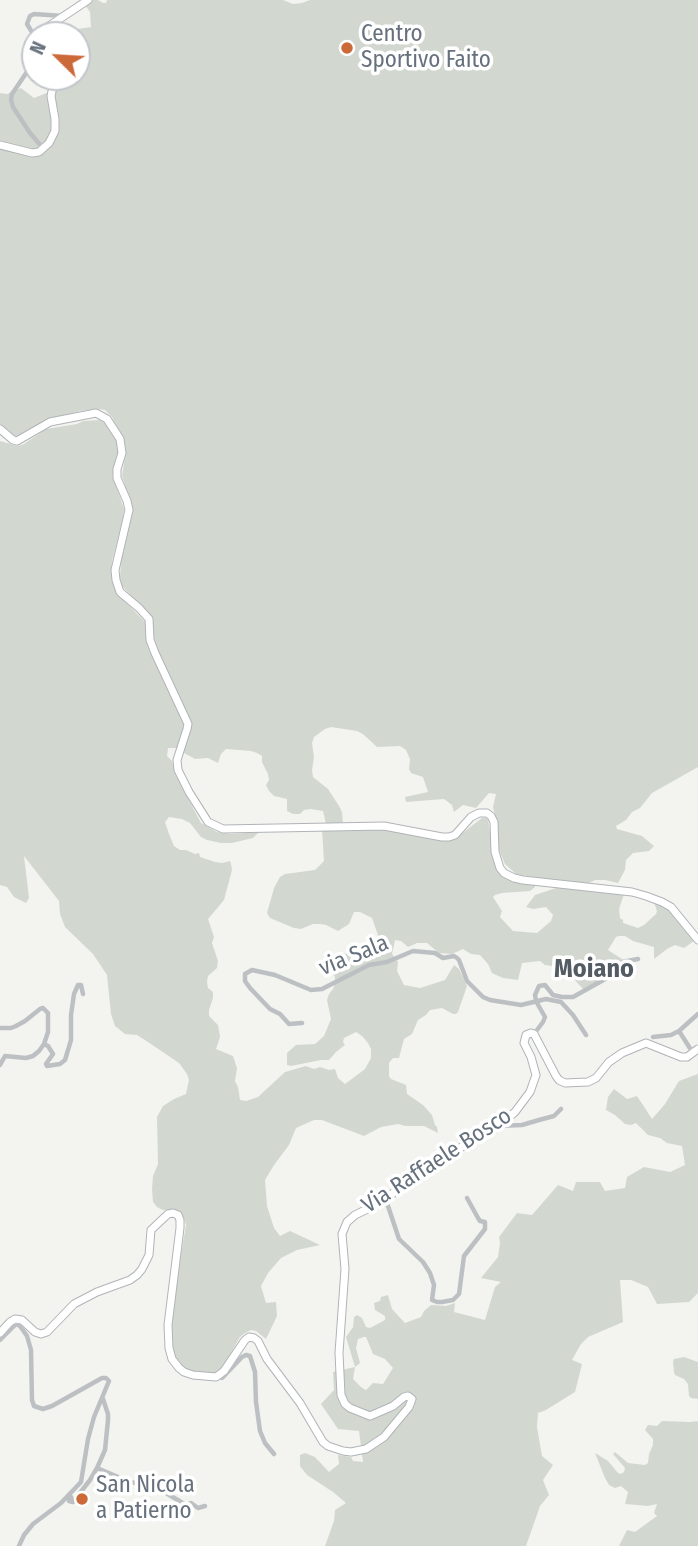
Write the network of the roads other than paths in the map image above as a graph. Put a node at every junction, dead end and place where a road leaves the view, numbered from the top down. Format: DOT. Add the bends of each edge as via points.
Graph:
graph roads {
  1 [pos="88,0"];
  2 [pos="63,16"];
  3 [pos="28,21"];
  4 [pos="56,21"];
  5 [pos="21,81"];
  6 [pos="52,91"];
  7 [pos="0,145"];
  8 [pos="43,149"];
  9 [pos="0,429"];
  10 [pos="698,940"];
  11 [pos="638,959"];
  12 [pos="83,994"];
  13 [pos="537,1001"];
  14 [pos="698,1014"];
  15 [pos="302,1023"];
  16 [pos="0,1028"];
  17 [pos="679,1031"];
  18 [pos="534,1034"];
  19 [pos="586,1035"];
  20 [pos="653,1037"];
  21 [pos="44,1044"];
  22 [pos="696,1051"];
  23 [pos="0,1065"];
  24 [pos="561,1109"];
  25 [pos="498,1126"];
  26 [pos="467,1198"];
  27 [pos="386,1199"];
  28 [pos="0,1333"];
  29 [pos="0,1340"];
  30 [pos="217,1376"];
  31 [pos="103,1398"];
  32 [pos="274,1454"];
  33 [pos="97,1468"];
  34 [pos="77,1487"];
  35 [pos="205,1506"];
  36 [pos="19,1546"];
  1 -- 2 [label="street"];
  2 -- 3 [label="street" via="34,13"];
  2 -- 4 [label="street"];
  5 -- 8 [label="street" via="12,94 13,107"];
  6 -- 8 [label="street" via="55,131"];
  7 -- 8 [label="street" via="32,153"];
  9 -- 10 [label="street" via="17,441 50,422 96,413 107,419 120,439 117,478 129,510 116,580 120,592 149,619 150,640 188,724 178,770 208,822 223,829 384,826 449,837 471,817 487,813 494,822 495,852 504,873 523,880 646,896 671,907"];
  11 -- 13 [label="street" via="622,962 607,978 573,997 553,995 545,985 539,986"];
  12 -- 21 [label="street" via="78,985 65,1060 47,1066 53,1054"];
  13 -- 15 [label="street, via Sala" via="521,1005 483,997 467,981 457,958 435,953 408,952 322,989 311,990 265,972 245,974 245,981 264,1003 289,1024"];
  13 -- 18 [label="street" via="545,1017"];
  13 -- 19 [label="street" via="561,1002"];
  14 -- 17 [label="street"];
  16 -- 21 [label="street" via="11,1028 43,1009 49,1021"];
  17 -- 20 [label="street"];
  17 -- 22 [label="street"];
  18 -- 22 [label="street" via="556,1076 565,1083 588,1082 622,1053 646,1043 681,1057"];
  18 -- 25 [label="street, Via Raffaele Bosco" via="526,1035 524,1043 535,1081 524,1101"];
  21 -- 23 [label="street" via="33,1056 5,1056"];
  24 -- 25 [label="street" via="530,1123"];
  25 -- 27 [label="street, Via Raffaele Bosco" via="422,1170"];
  26 -- 27 [label="street" via="485,1228 464,1256 459,1294 442,1303 432,1300 434,1284 423,1262 399,1239"];
  27 -- 30 [label="street, Via Raffaele Bosco" via="355,1215 342,1234 345,1282 339,1353 341,1395 350,1408 370,1416 408,1395 412,1399 384,1437 360,1451 328,1446 254,1338 245,1340"];
  28 -- 30 [label="street" via="15,1319 36,1332 47,1332 74,1304 130,1280 149,1255 151,1230 173,1213 181,1223 169,1348 184,1372"];
  29 -- 31 [label="street" via="16,1324 27,1336 34,1406 52,1406 105,1377 109,1381"];
  30 -- 32 [label="street" via="222,1378 242,1357 250,1356 260,1431"];
  31 -- 33 [label="street" via="108,1420 105,1450"];
  31 -- 34 [label="street"];
  33 -- 34 [label="street" via="71,1502"];
  33 -- 35 [label="street" via="156,1487 186,1505"];
  34 -- 36 [label="street" via="33,1524"];
}
